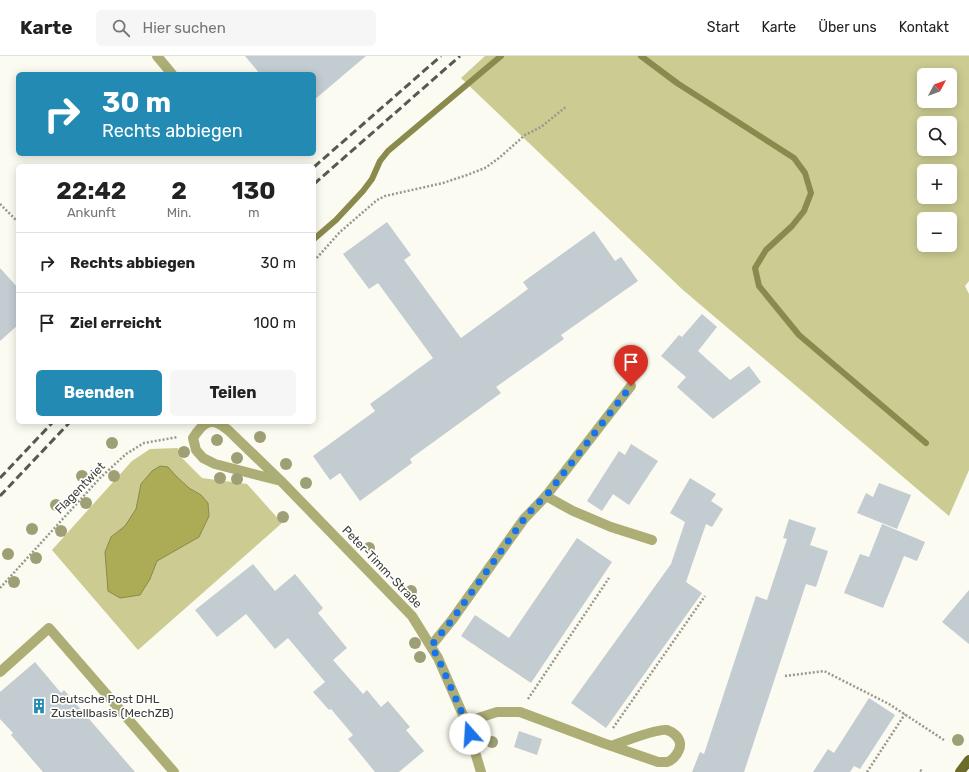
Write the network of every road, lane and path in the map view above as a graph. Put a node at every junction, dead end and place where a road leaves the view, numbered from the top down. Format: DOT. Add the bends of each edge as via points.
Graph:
graph roads {
  1 [pos="157,56"];
  2 [pos="170,72"];
  3 [pos="567,106"];
  4 [pos="0,204"];
  5 [pos="16,220"];
  6 [pos="316,259"];
  7 [pos="631,386"];
  8 [pos="206,424"];
  9 [pos="219,424"];
  10 [pos="193,438"];
  11 [pos="281,481"];
  12 [pos="546,496"];
  13 [pos="652,540"];
  14 [pos="609,578"];
  15 [pos="0,588"];
  16 [pos="705,596"];
  17 [pos="431,646"];
  18 [pos="0,672"];
  19 [pos="786,676"];
  20 [pos="520,712"];
  21 [pos="905,714"];
  22 [pos="466,722"];
  23 [pos="944,740"];
  24 [pos="607,744"];
  25 [pos="969,760"];
  26 [pos="174,772"];
  27 [pos="481,772"];
  28 [pos="867,772"];
  29 [pos="960,772"];
  1 -- 2 [label="street"];
  3 -- 6 [label="path" via="541,127 525,135 485,168 442,183 377,200 340,232"];
  4 -- 5 [label="path"];
  7 -- 12 [label="street"];
  8 -- 10 [label="street, Peter-Timm-Straße" via="199,428"];
  9 -- 11 [label="street, Peter-Timm-Straße"];
  10 -- 11 [label="street" via="196,450 203,458 215,464"];
  10 -- 15 [label="path, Flagentwiet" via="180,436 144,443 126,454 100,478"];
  11 -- 17 [label="street, Peter-Timm-Straße" via="412,616"];
  12 -- 13 [label="street" via="573,511"];
  12 -- 17 [label="street" via="524,519"];
  14 -- 20 [label="path"];
  16 -- 24 [label="path"];
  17 -- 22 [label="street, Peter-Timm-Straße"];
  18 -- 26 [label="street" via="49,628"];
  19 -- 21 [label="path" via="824,671"];
  20 -- 22 [label="street" via="497,712"];
  20 -- 24 [label="street"];
  21 -- 23 [label="path"];
  21 -- 28 [label="path"];
  22 -- 27 [label="street, Peter-Timm-Straße"];
  24 -- 24 [label="street" via="658,762 668,762 675,757 680,742 676,735 667,730 658,730"];
  25 -- 29 [label="main road"];
}
